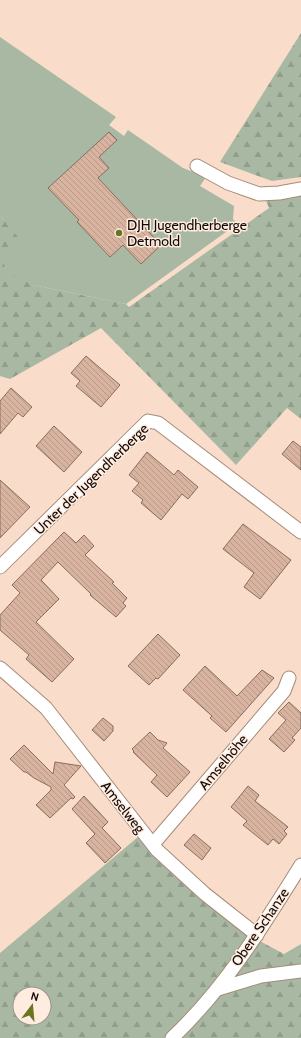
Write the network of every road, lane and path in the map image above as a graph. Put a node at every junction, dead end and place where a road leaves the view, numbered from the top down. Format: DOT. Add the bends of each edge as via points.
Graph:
graph roads {
  1 [pos="197,166"];
  2 [pos="301,189"];
  3 [pos="301,532"];
  4 [pos="0,566"];
  5 [pos="0,668"];
  6 [pos="288,678"];
  7 [pos="153,844"];
  8 [pos="301,865"];
  9 [pos="257,935"];
  10 [pos="301,970"];
  11 [pos="218,989"];
  12 [pos="172,1038"];
  1 -- 2 [label="street" via="228,183 259,194"];
  3 -- 4 [label="street, Unter der Jugendherberge" via="158,423 148,421"];
  5 -- 7 [label="street, Amselweg" via="46,708"];
  6 -- 7 [label="street, Amselhöhe" via="284,691"];
  7 -- 9 [label="street, Amselweg" via="176,869"];
  8 -- 9 [label="street, Obere Schanze"];
  9 -- 11 [label="street, Obere Schanze"];
  10 -- 11 [label="street" via="261,976"];
  11 -- 12 [label="street, Obere Schanze" via="192,1020"];
}
